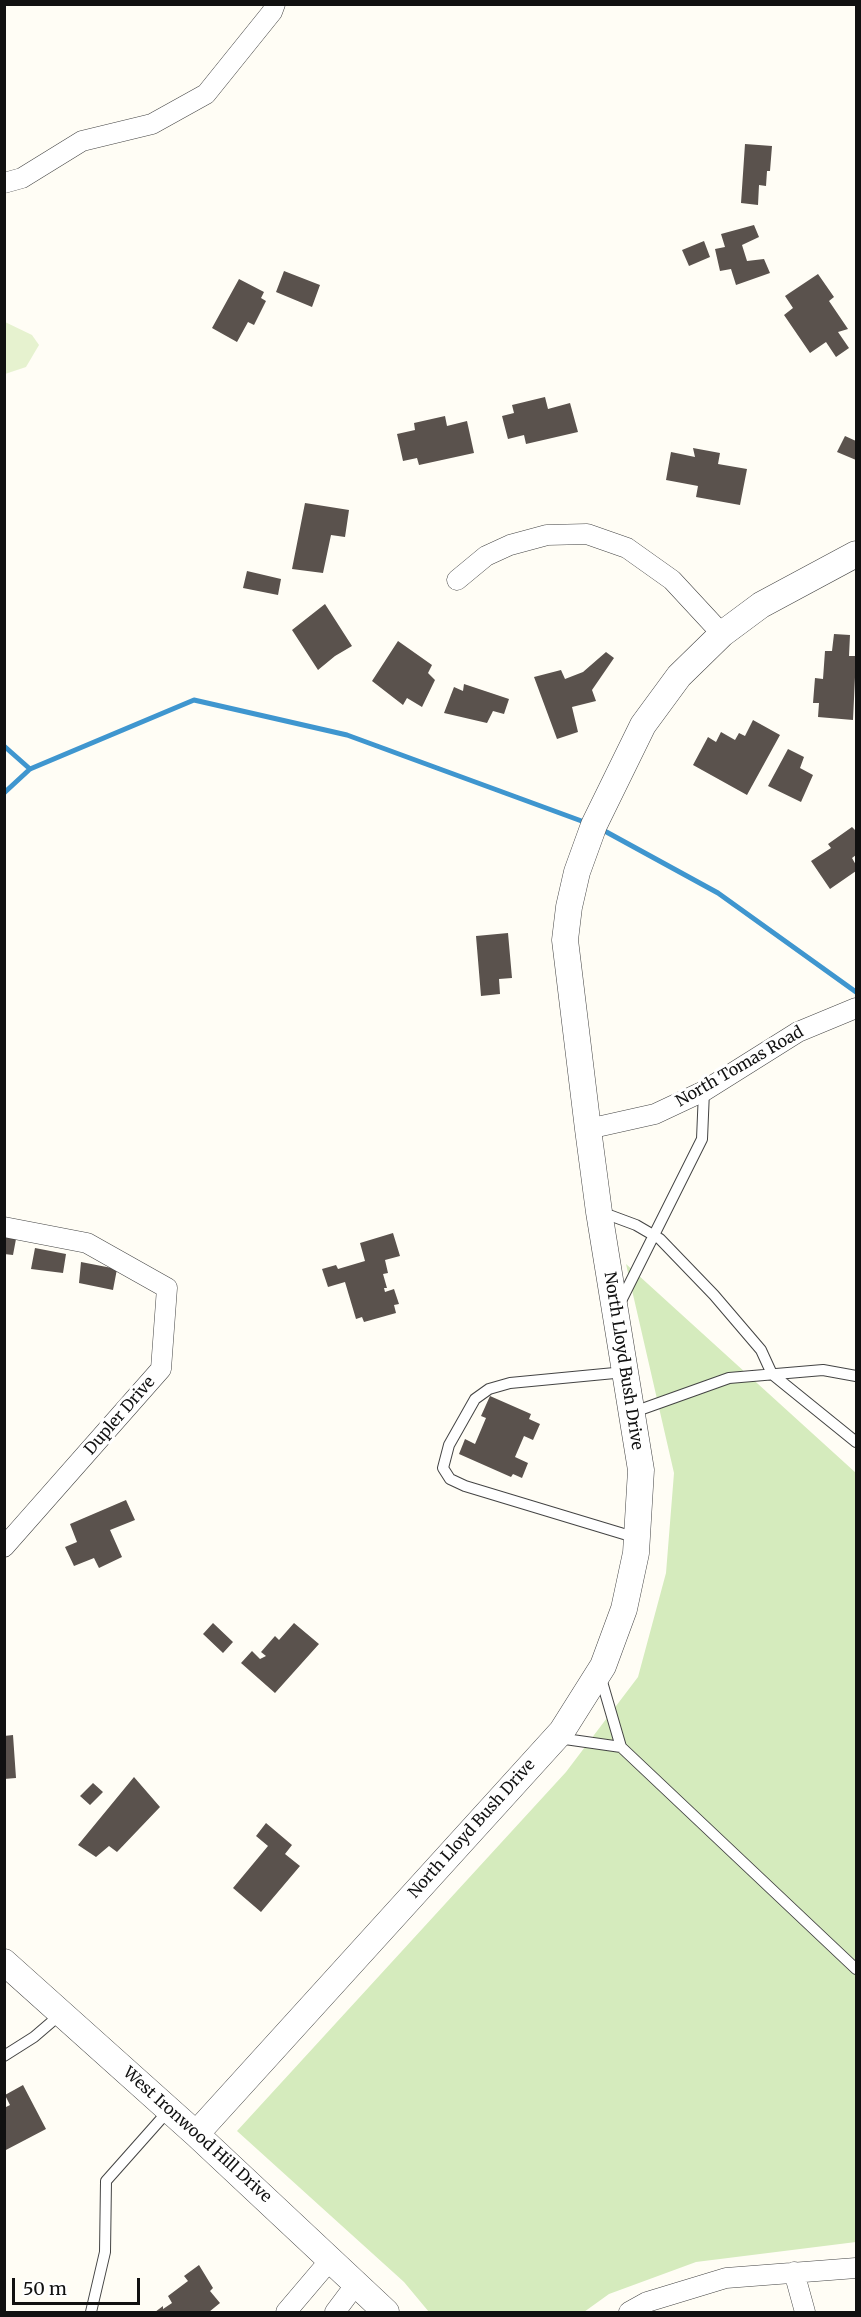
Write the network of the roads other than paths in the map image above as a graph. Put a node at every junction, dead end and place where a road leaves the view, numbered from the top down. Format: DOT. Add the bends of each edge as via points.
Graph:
graph roads {
  1 [pos="275,4"];
  2 [pos="4,183"];
  3 [pos="856,554"];
  4 [pos="457,580"];
  5 [pos="722,634"];
  6 [pos="856,1008"];
  7 [pos="704,1091"];
  8 [pos="588,1129"];
  9 [pos="599,1212"];
  10 [pos="4,1227"];
  11 [pos="654,1236"];
  12 [pos="615,1314"];
  13 [pos="625,1372"];
  14 [pos="772,1374"];
  15 [pos="856,1376"];
  16 [pos="631,1413"];
  17 [pos="856,1442"];
  18 [pos="637,1538"];
  19 [pos="4,1547"];
  20 [pos="600,1672"];
  21 [pos="555,1738"];
  22 [pos="621,1747"];
  23 [pos="4,1962"];
  24 [pos="856,1969"];
  25 [pos="63,2013"];
  26 [pos="4,2056"];
  27 [pos="169,2110"];
  28 [pos="196,2134"];
  29 [pos="331,2259"];
  30 [pos="856,2268"];
  31 [pos="794,2272"];
  32 [pos="356,2284"];
  33 [pos="91,2313"];
  34 [pos="286,2313"];
  35 [pos="334,2313"];
  36 [pos="386,2313"];
  37 [pos="629,2313"];
  38 [pos="805,2313"];
  1 -- 2 [label="street" via="206,94 152,124 82,141 22,178"];
  3 -- 5 [label="street, North Lloyd Bush Drive" via="761,605"];
  4 -- 5 [label="street" via="486,556 510,545 547,535 586,534 627,548 672,580"];
  5 -- 8 [label="street, North Lloyd Bush Drive" via="679,676 643,725 594,825 577,872 565,940"];
  6 -- 7 [label="street, North Tomas Road" via="798,1032"];
  7 -- 8 [label="street, North Tomas Road" via="655,1114"];
  7 -- 11 [label="lane" via="702,1139"];
  8 -- 9 [label="street, North Lloyd Bush Drive"];
  9 -- 11 [label="lane"];
  9 -- 12 [label="street, North Lloyd Bush Drive"];
  10 -- 19 [label="street, Dupler Drive" via="87,1243 167,1288 161,1369"];
  11 -- 12 [label="lane"];
  11 -- 14 [label="lane" via="728,1311 761,1350"];
  12 -- 13 [label="street, North Lloyd Bush Drive"];
  13 -- 16 [label="street, North Lloyd Bush Drive"];
  13 -- 18 [label="lane" via="510,1383 489,1389 475,1399 449,1445 443,1468 450,1479 465,1486"];
  14 -- 15 [label="lane" via="823,1370"];
  14 -- 16 [label="lane" via="729,1378"];
  14 -- 17 [label="lane"];
  16 -- 18 [label="street, North Lloyd Bush Drive" via="641,1470"];
  18 -- 20 [label="street, North Lloyd Bush Drive" via="624,1609"];
  20 -- 21 [label="street, North Lloyd Bush Drive"];
  20 -- 22 [label="lane"];
  21 -- 22 [label="lane"];
  21 -- 28 [label="street, North Lloyd Bush Drive"];
  22 -- 24 [label="lane"];
  23 -- 25 [label="street, West Ironwood Hill Drive"];
  25 -- 26 [label="lane"];
  25 -- 27 [label="street, West Ironwood Hill Drive"];
  27 -- 28 [label="street, West Ironwood Hill Drive"];
  27 -- 33 [label="lane" via="106,2181 105,2252"];
  28 -- 29 [label="street, West Ironwood Hill Drive"];
  29 -- 32 [label="street, West Ironwood Hill Drive"];
  29 -- 34 [label="street"];
  30 -- 31 [label="street"];
  31 -- 37 [label="street" via="726,2278 647,2302"];
  31 -- 38 [label="street"];
  32 -- 35 [label="street"];
  32 -- 36 [label="street, West Ironwood Hill Drive"];
}
